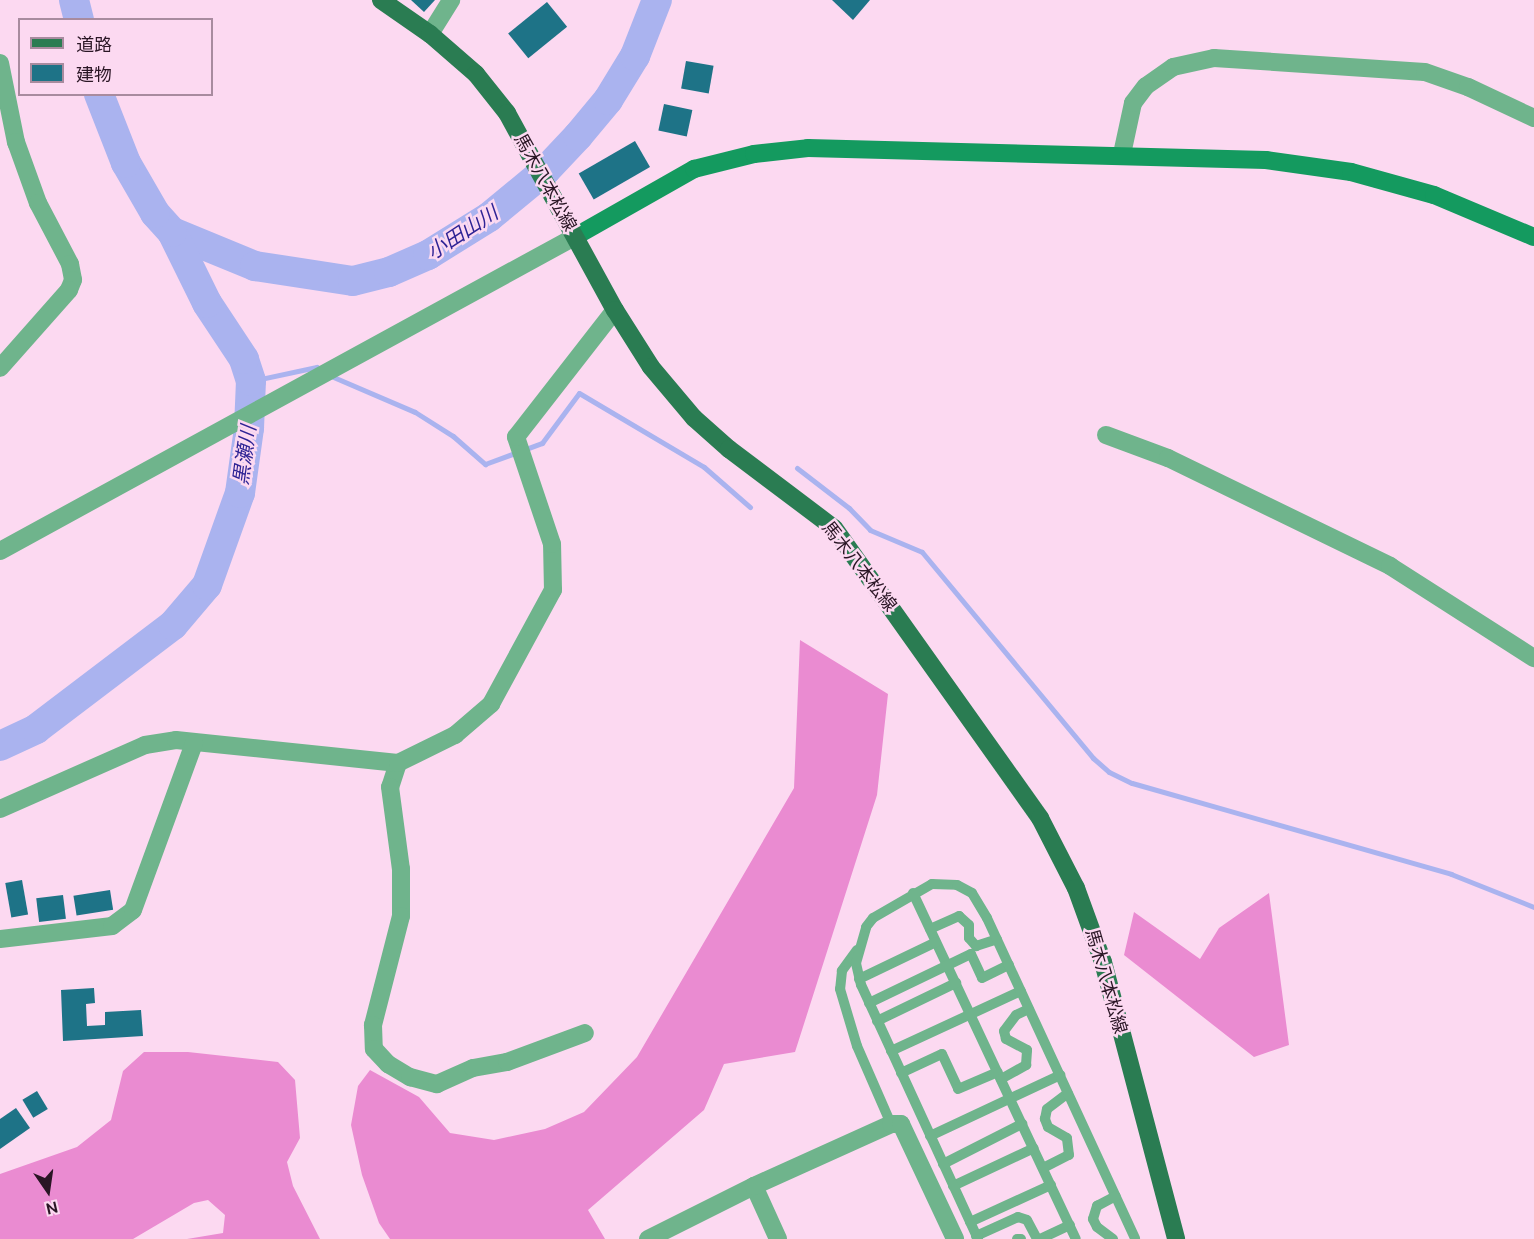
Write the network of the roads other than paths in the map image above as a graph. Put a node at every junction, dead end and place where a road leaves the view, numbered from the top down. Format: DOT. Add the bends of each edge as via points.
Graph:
graph roads {
  1 [pos="381,0"];
  2 [pos="451,0"];
  3 [pos="430,34"];
  4 [pos="0,63"];
  5 [pos="1534,118"];
  6 [pos="1122,154"];
  7 [pos="576,236"];
  8 [pos="1534,237"];
  9 [pos="615,310"];
  10 [pos="0,368"];
  11 [pos="1106,435"];
  12 [pos="0,551"];
  13 [pos="1534,658"];
  14 [pos="194,743"];
  15 [pos="398,763"];
  16 [pos="0,808"];
  17 [pos="913,893"];
  18 [pos="930,929"];
  19 [pos="0,939"];
  20 [pos="997,939"];
  21 [pos="936,942"];
  22 [pos="859,948"];
  23 [pos="1009,965"];
  24 [pos="948,966"];
  25 [pos="859,979"];
  26 [pos="956,983"];
  27 [pos="1021,992"];
  28 [pos="869,1003"];
  29 [pos="1029,1009"];
  30 [pos="970,1015"];
  31 [pos="877,1021"];
  32 [pos="585,1033"];
  33 [pos="891,1051"];
  34 [pos="901,1073"];
  35 [pos="1060,1075"];
  36 [pos="999,1076"];
  37 [pos="1068,1093"];
  38 [pos="1010,1098"];
  39 [pos="891,1124"];
  40 [pos="1022,1124"];
  41 [pos="930,1136"];
  42 [pos="1034,1148"];
  43 [pos="943,1164"];
  44 [pos="1043,1168"];
  45 [pos="1051,1185"];
  46 [pos="754,1186"];
  47 [pos="953,1186"];
  48 [pos="1116,1196"];
  49 [pos="970,1222"];
  50 [pos="1070,1225"];
  51 [pos="977,1237"];
  52 [pos="648,1239"];
  53 [pos="778,1239"];
  54 [pos="955,1239"];
  55 [pos="1038,1239"];
  56 [pos="1076,1239"];
  57 [pos="1113,1239"];
  58 [pos="1135,1239"];
  59 [pos="1176,1239"];
  1 -- 3 [label="main road, 馬木八本松線"];
  2 -- 3 [label="street"];
  3 -- 7 [label="main road, 馬木八本松線" via="476,74 507,113"];
  4 -- 10 [label="street" via="16,142 38,203 70,264 74,280"];
  5 -- 6 [label="street" via="1425,72 1214,58 1173,67 1146,86 1133,103"];
  6 -- 7 [label="street" via="808,148 754,154 694,169"];
  6 -- 8 [label="street" via="1266,160 1351,172 1434,195"];
  7 -- 9 [label="main road, 馬木八本松線"];
  7 -- 12 [label="street"];
  9 -- 15 [label="street" via="516,437 552,544 553,590 491,704 455,735"];
  9 -- 59 [label="main road, 馬木八本松線" via="651,366 694,418 729,450 834,528 1040,818 1076,888 1103,962"];
  11 -- 13 [label="street" via="1168,458 1369,555"];
  14 -- 15 [label="street"];
  14 -- 16 [label="street" via="176,740 145,745"];
  14 -- 19 [label="street" via="133,910 112,926"];
  15 -- 32 [label="street" via="390,787 401,869 401,916 373,1025 374,1049 388,1064 410,1077 437,1084 473,1068 507,1062"];
  17 -- 18 [label="lane"];
  17 -- 20 [label="lane" via="932,884 957,885 972,893"];
  17 -- 22 [label="lane" via="873,918"];
  18 -- 20 [label="lane" via="959,916 969,925 969,938 976,946"];
  18 -- 21 [label="lane"];
  20 -- 23 [label="lane"];
  21 -- 24 [label="lane"];
  21 -- 25 [label="lane"];
  22 -- 25 [label="lane"];
  22 -- 39 [label="lane" via="842,971 840,989 857,1046"];
  23 -- 24 [label="lane" via="982,978 971,954"];
  23 -- 27 [label="lane"];
  24 -- 26 [label="lane"];
  24 -- 28 [label="lane"];
  25 -- 28 [label="lane"];
  26 -- 30 [label="lane"];
  26 -- 31 [label="lane"];
  27 -- 29 [label="lane"];
  27 -- 30 [label="lane"];
  28 -- 31 [label="lane"];
  29 -- 35 [label="lane"];
  29 -- 36 [label="lane" via="1016,1015 1004,1031 1006,1038 1027,1050 1026,1065"];
  30 -- 33 [label="lane"];
  30 -- 36 [label="lane"];
  31 -- 33 [label="lane"];
  33 -- 34 [label="lane"];
  34 -- 36 [label="lane" via="942,1054 958,1089"];
  34 -- 41 [label="lane"];
  35 -- 37 [label="lane"];
  35 -- 38 [label="lane"];
  36 -- 38 [label="lane"];
  37 -- 44 [label="lane" via="1047,1109 1045,1119 1048,1127 1067,1138 1069,1155"];
  37 -- 48 [label="lane"];
  38 -- 40 [label="lane"];
  38 -- 41 [label="lane"];
  39 -- 46 [label="street"];
  39 -- 54 [label="street" via="901,1124"];
  40 -- 42 [label="lane"];
  40 -- 43 [label="lane"];
  41 -- 43 [label="lane"];
  42 -- 44 [label="lane"];
  42 -- 47 [label="lane"];
  43 -- 47 [label="lane"];
  44 -- 45 [label="lane"];
  45 -- 49 [label="lane"];
  45 -- 50 [label="lane"];
  46 -- 52 [label="street"];
  46 -- 53 [label="street"];
  47 -- 49 [label="lane"];
  48 -- 57 [label="lane" via="1097,1206 1093,1219"];
  48 -- 58 [label="lane"];
  49 -- 51 [label="lane"];
  50 -- 55 [label="lane"];
  50 -- 56 [label="lane"];
  51 -- 55 [label="lane" via="1018,1217 1028,1220"];
}
